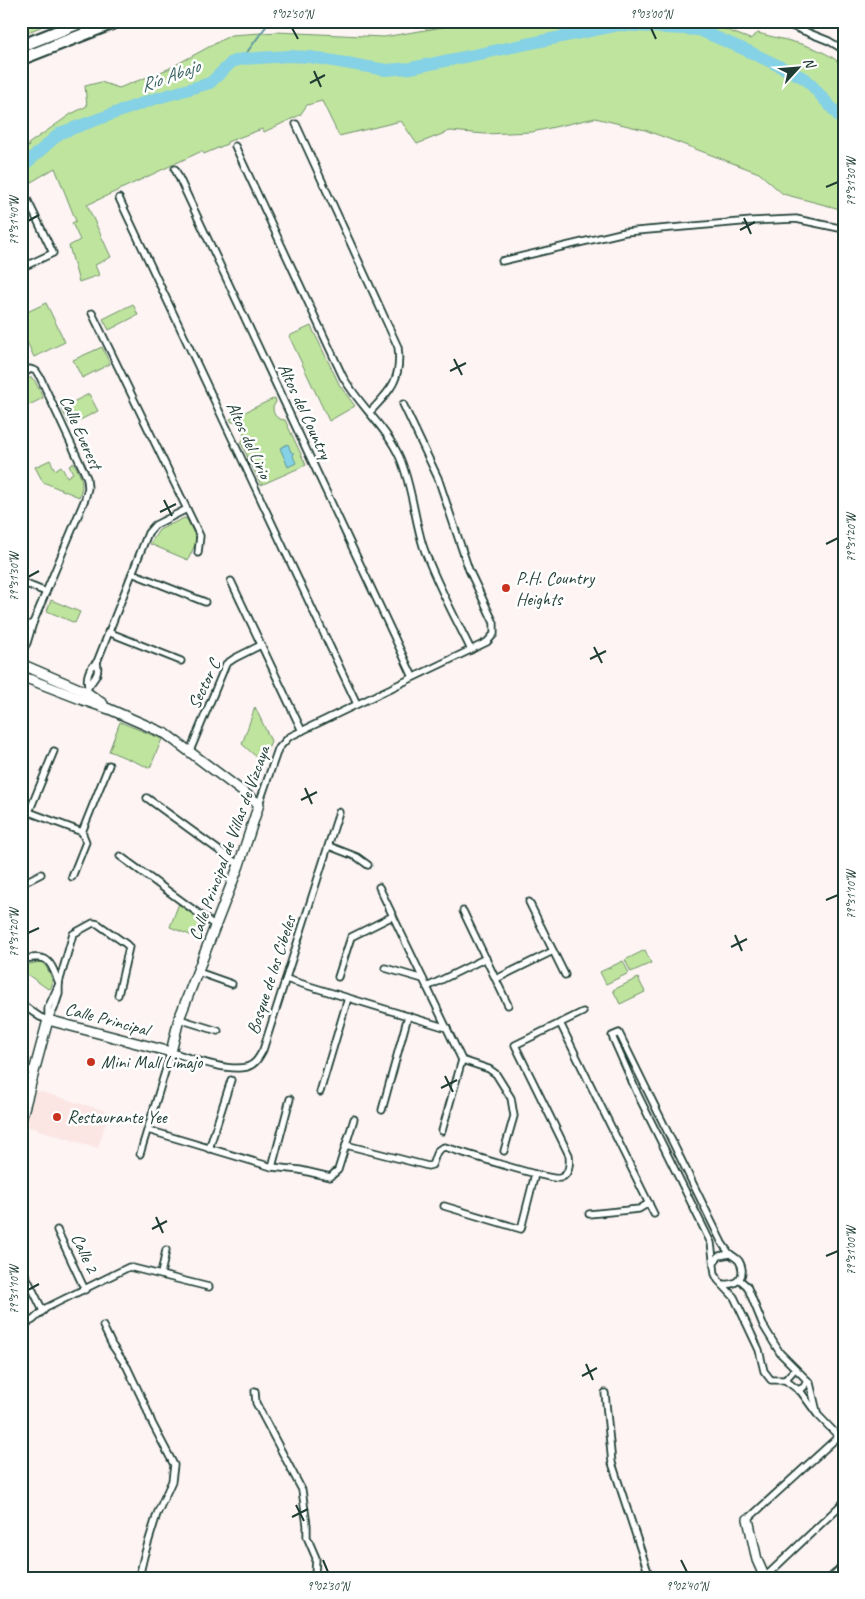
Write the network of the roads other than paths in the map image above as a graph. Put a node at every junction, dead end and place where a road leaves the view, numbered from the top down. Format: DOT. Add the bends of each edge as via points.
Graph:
graph roads {
  1 [pos="84,21"];
  2 [pos="118,21"];
  3 [pos="779,21"];
  4 [pos="21,46"];
  5 [pos="844,50"];
  6 [pos="21,59"];
  7 [pos="296,124"];
  8 [pos="235,146"];
  9 [pos="175,169"];
  10 [pos="119,198"];
  11 [pos="23,200"];
  12 [pos="844,229"];
  13 [pos="502,261"];
  14 [pos="21,268"];
  15 [pos="92,313"];
  16 [pos="21,376"];
  17 [pos="403,404"];
  18 [pos="370,412"];
  19 [pos="187,509"];
  20 [pos="198,553"];
  21 [pos="132,573"];
  22 [pos="231,581"];
  23 [pos="21,582"];
  24 [pos="46,592"];
  25 [pos="205,602"];
  26 [pos="33,622"];
  27 [pos="21,631"];
  28 [pos="108,632"];
  29 [pos="262,646"];
  30 [pos="471,650"];
  31 [pos="21,653"];
  32 [pos="180,661"];
  33 [pos="21,664"];
  34 [pos="21,676"];
  35 [pos="413,677"];
  36 [pos="86,692"];
  37 [pos="357,704"];
  38 [pos="302,731"];
  39 [pos="54,751"];
  40 [pos="190,751"];
  41 [pos="109,765"];
  42 [pos="148,798"];
  43 [pos="258,804"];
  44 [pos="22,810"];
  45 [pos="29,812"];
  46 [pos="339,812"];
  47 [pos="82,832"];
  48 [pos="329,846"];
  49 [pos="120,856"];
  50 [pos="239,865"];
  51 [pos="368,865"];
  52 [pos="41,874"];
  53 [pos="72,876"];
  54 [pos="21,884"];
  55 [pos="379,887"];
  56 [pos="529,902"];
  57 [pos="463,911"];
  58 [pos="393,916"];
  59 [pos="217,926"];
  60 [pos="553,951"];
  61 [pos="486,958"];
  62 [pos="25,959"];
  63 [pos="385,968"];
  64 [pos="198,972"];
  65 [pos="565,975"];
  66 [pos="338,977"];
  67 [pos="286,979"];
  68 [pos="423,979"];
  69 [pos="496,980"];
  70 [pos="60,983"];
  71 [pos="232,984"];
  72 [pos="427,987"];
  73 [pos="118,995"];
  74 [pos="348,998"];
  75 [pos="21,1004"];
  76 [pos="508,1005"];
  77 [pos="437,1008"];
  78 [pos="583,1012"];
  79 [pos="408,1016"];
  80 [pos="179,1019"];
  81 [pos="48,1020"];
  82 [pos="560,1023"];
  83 [pos="435,1025"];
  84 [pos="447,1028"];
  85 [pos="218,1031"];
  86 [pos="171,1052"];
  87 [pos="462,1060"];
  88 [pos="21,1067"];
  89 [pos="33,1071"];
  90 [pos="230,1080"];
  91 [pos="646,1090"];
  92 [pos="320,1092"];
  93 [pos="638,1095"];
  94 [pos="290,1099"];
  95 [pos="382,1110"];
  96 [pos="354,1119"];
  97 [pos="21,1120"];
  98 [pos="148,1130"];
  99 [pos="442,1130"];
  100 [pos="672,1142"];
  101 [pos="346,1145"];
  102 [pos="664,1147"];
  103 [pos="209,1149"];
  104 [pos="504,1151"];
  105 [pos="140,1154"];
  106 [pos="272,1167"];
  107 [pos="535,1174"];
  108 [pos="699,1195"];
  109 [pos="688,1199"];
  110 [pos="649,1204"];
  111 [pos="444,1206"];
  112 [pos="589,1214"];
  113 [pos="654,1214"];
  114 [pos="57,1230"];
  115 [pos="166,1250"];
  116 [pos="730,1254"];
  117 [pos="714,1263"];
  118 [pos="21,1266"];
  119 [pos="161,1274"];
  120 [pos="740,1280"];
  121 [pos="723,1284"];
  122 [pos="208,1287"];
  123 [pos="85,1290"];
  124 [pos="42,1311"];
  125 [pos="21,1326"];
  126 [pos="103,1326"];
  127 [pos="795,1369"];
  128 [pos="785,1380"];
  129 [pos="807,1380"];
  130 [pos="798,1390"];
  131 [pos="255,1391"];
  132 [pos="605,1393"];
  133 [pos="818,1414"];
  134 [pos="839,1436"];
  135 [pos="844,1442"];
  136 [pos="844,1502"];
  137 [pos="748,1519"];
  138 [pos="844,1565"];
  139 [pos="765,1577"];
  140 [pos="141,1578"];
  141 [pos="313,1578"];
  142 [pos="650,1578"];
  143 [pos="830,1578"];
  1 -- 4 [label="highway"];
  2 -- 6 [label="highway"];
  3 -- 5 [label="street"];
  7 -- 18 [label="street" via="398,347 400,363 395,382"];
  8 -- 18 [label="street" via="343,377"];
  9 -- 35 [label="street, Altos del Country"];
  10 -- 37 [label="street, Altos del Lirio"];
  11 -- 14 [label="street" via="53,253"];
  12 -- 13 [label="street" via="796,220 625,232"];
  15 -- 19 [label="street"];
  16 -- 24 [label="street, Calle Everest" via="30,369 40,377 87,478 86,499"];
  17 -- 30 [label="street, Calle Principal de Villas de Vizcaya" via="438,478 469,570 494,623 494,634 487,642"];
  18 -- 30 [label="street" via="387,433 400,458 410,485 424,547"];
  19 -- 20 [label="street" via="200,536"];
  19 -- 21 [label="street" via="151,528"];
  21 -- 25 [label="street"];
  21 -- 28 [label="street"];
  22 -- 29 [label="street"];
  23 -- 24 [label="street"];
  24 -- 26 [label="street, Calle Everest"];
  26 -- 27 [label="street, Calle Everest"];
  26 -- 31 [label="street, Calle Everest"];
  28 -- 32 [label="street"];
  28 -- 36 [label="street" via="97,662 89,672"];
  29 -- 38 [label="street"];
  29 -- 40 [label="street, Sector C" via="226,664"];
  30 -- 35 [label="street, Calle Principal de Villas de Vizcaya"];
  33 -- 36 [label="street"];
  34 -- 36 [label="street"];
  35 -- 37 [label="street, Calle Principal de Villas de Vizcaya"];
  36 -- 40 [label="street" via="110,708 166,734"];
  37 -- 38 [label="street, Calle Principal de Villas de Vizcaya"];
  38 -- 43 [label="street, Calle Principal de Villas de Vizcaya" via="289,737 278,749"];
  39 -- 45 [label="street"];
  40 -- 43 [label="street"];
  41 -- 47 [label="street"];
  42 -- 50 [label="street"];
  43 -- 50 [label="street, Calle Principal de Villas de Vizcaya"];
  44 -- 45 [label="street"];
  45 -- 47 [label="street"];
  46 -- 48 [label="street, Bosque de los Cibeles"];
  47 -- 53 [label="street" via="86,842"];
  48 -- 51 [label="street"];
  48 -- 67 [label="street, Bosque de los Cibeles"];
  49 -- 59 [label="street"];
  50 -- 59 [label="street, Calle Principal de Villas de Vizcaya"];
  52 -- 54 [label="street"];
  55 -- 58 [label="street"];
  56 -- 60 [label="street"];
  57 -- 61 [label="street"];
  58 -- 66 [label="street" via="351,937"];
  58 -- 68 [label="street"];
  59 -- 64 [label="street, Calle Principal de Villas de Vizcaya"];
  60 -- 65 [label="street"];
  60 -- 69 [label="street"];
  61 -- 69 [label="street"];
  61 -- 72 [label="street"];
  62 -- 70 [label="street" via="37,957 50,962"];
  63 -- 68 [label="street"];
  64 -- 71 [label="street"];
  64 -- 80 [label="street, Calle Principal de Villas de Vizcaya"];
  67 -- 74 [label="street"];
  67 -- 86 [label="street, Bosque de los Cibeles" via="257,1061 248,1066 222,1066"];
  68 -- 72 [label="street"];
  69 -- 76 [label="street"];
  70 -- 73 [label="street" via="73,934 93,923 98,924 129,947"];
  70 -- 81 [label="street" via="48,1008"];
  72 -- 77 [label="street"];
  74 -- 79 [label="street"];
  74 -- 92 [label="street"];
  75 -- 81 [label="street"];
  77 -- 83 [label="street"];
  77 -- 84 [label="street"];
  78 -- 82 [label="street"];
  79 -- 83 [label="street"];
  79 -- 95 [label="street"];
  80 -- 85 [label="street"];
  80 -- 86 [label="street, Calle Principal de Villas de Vizcaya"];
  81 -- 86 [label="street, Calle Principal"];
  81 -- 89 [label="street, Calle Principal"];
  82 -- 107 [label="street" via="515,1045 569,1155 570,1164 563,1177 558,1179"];
  82 -- 110 [label="street"];
  83 -- 84 [label="street"];
  84 -- 87 [label="street"];
  86 -- 98 [label="street, Calle Principal de Villas de Vizcaya"];
  87 -- 99 [label="street"];
  87 -- 104 [label="street" via="496,1074 511,1098 514,1116"];
  88 -- 89 [label="street"];
  89 -- 97 [label="street, Calle Principal"];
  90 -- 103 [label="street"];
  91 -- 93 [label="street"];
  91 -- 93 [label="street" via="620,1033 612,1036"];
  91 -- 100 [label="street"];
  93 -- 102 [label="street"];
  94 -- 106 [label="street"];
  96 -- 101 [label="street"];
  98 -- 103 [label="street"];
  98 -- 105 [label="street, Calle Principal de Villas de Vizcaya"];
  100 -- 102 [label="street"];
  100 -- 108 [label="street"];
  101 -- 106 [label="street" via="338,1170 330,1177"];
  101 -- 107 [label="street" via="428,1166 432,1164 436,1151 445,1147"];
  102 -- 109 [label="street"];
  103 -- 106 [label="street"];
  107 -- 111 [label="street" via="521,1229"];
  108 -- 109 [label="street"];
  108 -- 116 [label="street"];
  109 -- 117 [label="street" via="711,1243"];
  110 -- 112 [label="street" via="640,1209"];
  110 -- 113 [label="street"];
  114 -- 123 [label="street, Calle 2"];
  115 -- 119 [label="street"];
  116 -- 117 [label="street" via="719,1256"];
  116 -- 120 [label="street" via="739,1262"];
  117 -- 121 [label="street" via="715,1274"];
  118 -- 124 [label="street"];
  119 -- 122 [label="street"];
  119 -- 123 [label="street" via="129,1267"];
  120 -- 121 [label="street"];
  120 -- 127 [label="street" via="747,1286 763,1325 780,1353"];
  121 -- 128 [label="street" via="734,1297 750,1329 764,1371 771,1380"];
  123 -- 124 [label="street"];
  124 -- 125 [label="street"];
  126 -- 140 [label="street" via="112,1346 127,1366 174,1465 172,1481 157,1514 144,1556"];
  127 -- 128 [label="street"];
  127 -- 129 [label="street"];
  128 -- 130 [label="street"];
  129 -- 130 [label="street"];
  129 -- 133 [label="street"];
  130 -- 133 [label="street"];
  131 -- 141 [label="street" via="256,1403 302,1490 307,1537 316,1558"];
  132 -- 142 [label="street" via="612,1463"];
  133 -- 134 [label="street"];
  134 -- 135 [label="street"];
  134 -- 137 [label="street"];
  136 -- 139 [label="street"];
  137 -- 139 [label="street" via="757,1560"];
  138 -- 143 [label="street"];
}
